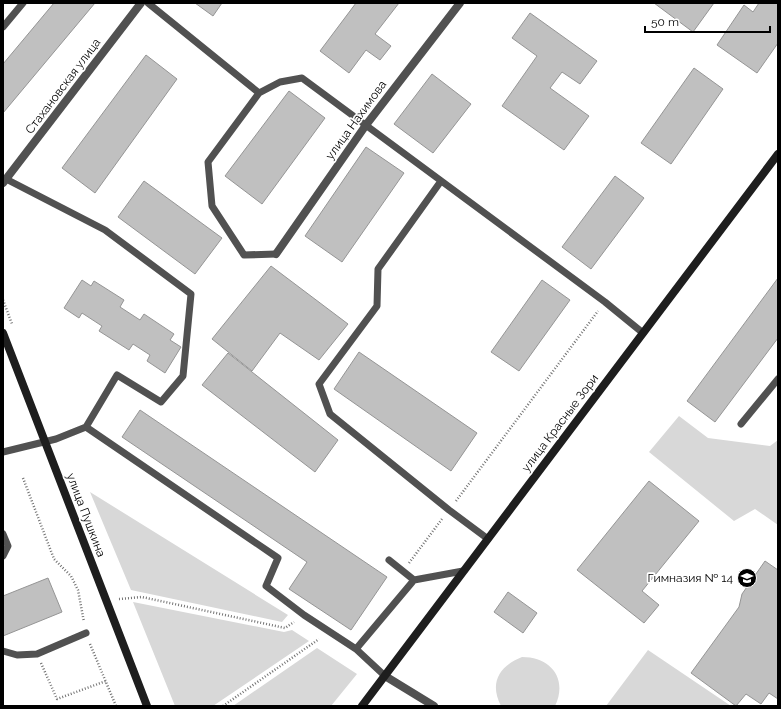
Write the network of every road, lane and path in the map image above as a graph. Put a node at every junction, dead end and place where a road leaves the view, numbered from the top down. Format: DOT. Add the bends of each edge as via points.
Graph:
graph roads {
  1 [pos="23,3"];
  2 [pos="141,3"];
  3 [pos="148,3"];
  4 [pos="460,3"];
  5 [pos="3,27"];
  6 [pos="259,93"];
  7 [pos="366,125"];
  8 [pos="778,154"];
  9 [pos="5,181"];
  10 [pos="441,181"];
  11 [pos="276,254"];
  12 [pos="605,302"];
  13 [pos="3,333"];
  14 [pos="644,333"];
  15 [pos="778,379"];
  16 [pos="741,424"];
  17 [pos="86,427"];
  18 [pos="45,442"];
  19 [pos="3,452"];
  20 [pos="23,478"];
  21 [pos="449,510"];
  22 [pos="3,534"];
  23 [pos="488,539"];
  24 [pos="3,556"];
  25 [pos="389,560"];
  26 [pos="403,571"];
  27 [pos="464,571"];
  28 [pos="414,580"];
  29 [pos="119,599"];
  30 [pos="304,615"];
  31 [pos="330,632"];
  32 [pos="86,633"];
  33 [pos="356,649"];
  34 [pos="3,652"];
  35 [pos="37,654"];
  36 [pos="385,676"];
  37 [pos="106,681"];
  38 [pos="116,706"];
  39 [pos="147,706"];
  40 [pos="223,706"];
  41 [pos="362,706"];
  42 [pos="434,706"];
  1 -- 5 [label="lane"];
  2 -- 9 [label="street, Стахановская улица"];
  3 -- 6 [label="lane"];
  4 -- 7 [label="street, улица Нахимова"];
  6 -- 7 [label="lane" via="280,82 302,78"];
  6 -- 11 [label="lane" via="208,162 212,206 244,255"];
  7 -- 10 [label="lane"];
  7 -- 11 [label="street, улица Нахимова"];
  8 -- 14 [label="main road, улица Красные Зори"];
  9 -- 17 [label="lane" via="105,230 190,294 183,376 162,402 116,375"];
  10 -- 12 [label="lane"];
  10 -- 21 [label="lane" via="378,269 376,306 319,384 330,414"];
  12 -- 14 [label="lane"];
  12 -- 21 [label="path"];
  13 -- 18 [label="main road, улица Пушкина"];
  14 -- 23 [label="main road, улица Красные Зори"];
  15 -- 16 [label="lane"];
  17 -- 18 [label="lane"];
  17 -- 30 [label="lane" via="278,558 266,586"];
  18 -- 19 [label="lane"];
  18 -- 39 [label="main road, улица Пушкина"];
  20 -- 32 [label="path" via="54,559 71,576 78,590"];
  21 -- 23 [label="lane"];
  21 -- 26 [label="path"];
  22 -- 24 [label="lane" via="8,546"];
  23 -- 27 [label="main road, улица Красные Зори"];
  25 -- 26 [label="lane"];
  26 -- 28 [label="lane"];
  27 -- 28 [label="lane"];
  27 -- 36 [label="main road, улица Красные Зори"];
  28 -- 33 [label="lane"];
  29 -- 30 [label="path" via="142,597 285,628"];
  30 -- 31 [label="lane"];
  31 -- 33 [label="lane"];
  31 -- 40 [label="path"];
  32 -- 35 [label="lane"];
  32 -- 37 [label="path"];
  33 -- 36 [label="lane"];
  34 -- 35 [label="lane" via="17,655"];
  35 -- 37 [label="path" via="57,699"];
  36 -- 41 [label="main road, улица Красные Зори"];
  36 -- 42 [label="street"];
  37 -- 38 [label="path"];
}
